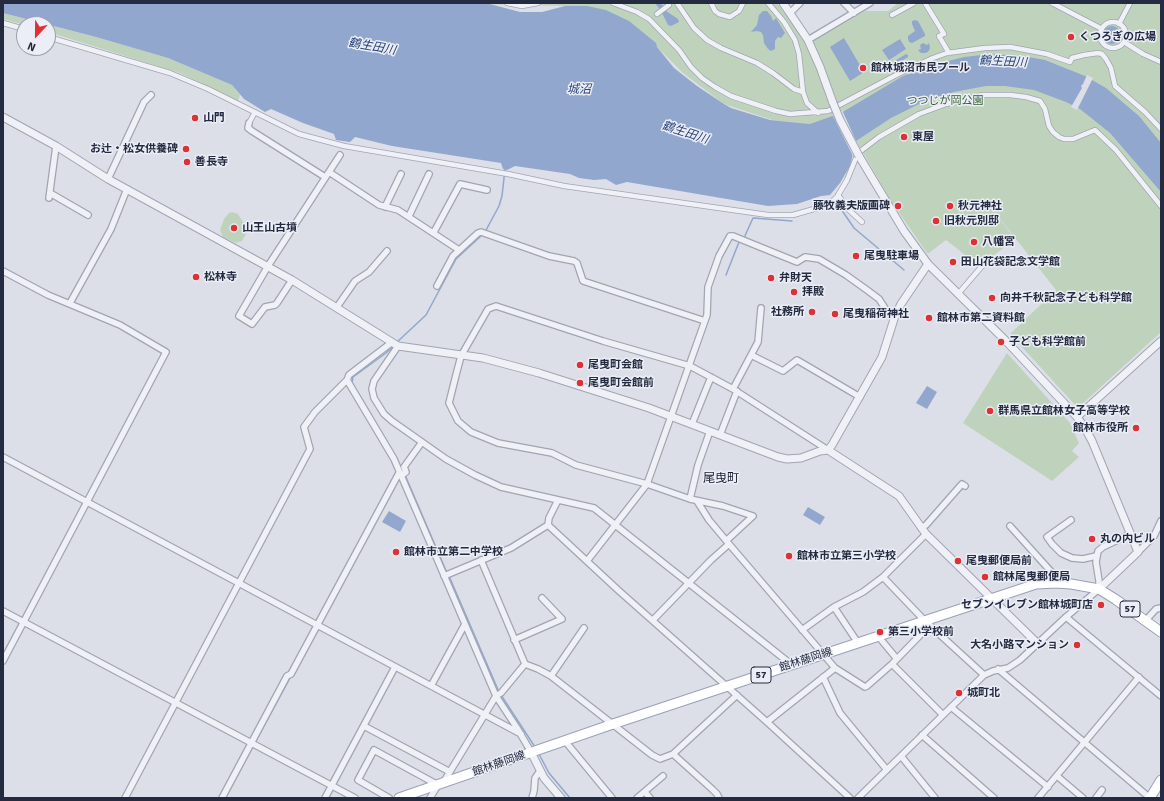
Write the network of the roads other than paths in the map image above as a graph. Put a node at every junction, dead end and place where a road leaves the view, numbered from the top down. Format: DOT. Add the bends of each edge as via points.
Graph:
graph roads {
  1 [pos="507,3"];
  2 [pos="538,3"];
  3 [pos="613,3"];
  4 [pos="677,3"];
  5 [pos="711,3"];
  6 [pos="743,3"];
  7 [pos="768,3"];
  8 [pos="783,3"];
  9 [pos="800,3"];
  10 [pos="844,3"];
  11 [pos="870,3"];
  12 [pos="914,3"];
  13 [pos="925,3"];
  14 [pos="1052,3"];
  15 [pos="1130,3"];
  16 [pos="669,5"];
  17 [pos="854,12"];
  18 [pos="790,13"];
  19 [pos="657,14"];
  20 [pos="892,16"];
  21 [pos="3,23"];
  22 [pos="1119,24"];
  23 [pos="16,27"];
  24 [pos="1102,29"];
  25 [pos="56,39"];
  26 [pos="808,40"];
  27 [pos="1124,42"];
  28 [pos="949,53"];
  29 [pos="1161,62"];
  30 [pos="803,92"];
  31 [pos="151,95"];
  32 [pos="255,112"];
  33 [pos="818,113"];
  34 [pos="3,117"];
  35 [pos="249,123"];
  36 [pos="1161,129"];
  37 [pos="56,146"];
  38 [pos="344,146"];
  39 [pos="340,155"];
  40 [pos="401,174"];
  41 [pos="429,174"];
  42 [pos="327,175"];
  43 [pos="108,179"];
  44 [pos="128,189"];
  45 [pos="487,190"];
  46 [pos="838,195"];
  47 [pos="1161,206"];
  48 [pos="385,207"];
  49 [pos="88,215"];
  50 [pos="409,216"];
  51 [pos="862,222"];
  52 [pos="434,232"];
  53 [pos="459,250"];
  54 [pos="387,251"];
  55 [pos="989,258"];
  56 [pos="928,264"];
  57 [pos="268,266"];
  58 [pos="3,271"];
  59 [pos="292,280"];
  60 [pos="437,286"];
  61 [pos="958,294"];
  62 [pos="70,303"];
  63 [pos="337,307"];
  64 [pos="761,308"];
  65 [pos="895,316"];
  66 [pos="705,321"];
  67 [pos="1161,341"];
  68 [pos="394,345"];
  69 [pos="751,355"];
  70 [pos="461,356"];
  71 [pos="690,366"];
  72 [pos="711,377"];
  73 [pos="347,380"];
  74 [pos="735,390"];
  75 [pos="860,397"];
  76 [pos="671,416"];
  77 [pos="1077,417"];
  78 [pos="692,424"];
  79 [pos="710,431"];
  80 [pos="720,435"];
  81 [pos="422,442"];
  82 [pos="828,450"];
  83 [pos="3,457"];
  84 [pos="400,475"];
  85 [pos="647,484"];
  86 [pos="965,486"];
  87 [pos="690,499"];
  88 [pos="558,500"];
  89 [pos="697,501"];
  90 [pos="88,502"];
  91 [pos="1071,520"];
  92 [pos="1161,521"];
  93 [pos="548,525"];
  94 [pos="615,525"];
  95 [pos="1010,526"];
  96 [pos="923,531"];
  97 [pos="1130,534"];
  98 [pos="728,542"];
  99 [pos="1138,552"];
  100 [pos="1096,556"];
  101 [pos="481,560"];
  102 [pos="587,561"];
  103 [pos="444,576"];
  104 [pos="883,578"];
  105 [pos="689,583"];
  106 [pos="1056,583"];
  107 [pos="239,584"];
  108 [pos="1099,589"];
  109 [pos="542,598"];
  110 [pos="991,599"];
  111 [pos="834,607"];
  112 [pos="1161,608"];
  113 [pos="3,611"];
  114 [pos="1066,617"];
  115 [pos="653,620"];
  116 [pos="1146,620"];
  117 [pos="24,622"];
  118 [pos="928,623"];
  119 [pos="465,624"];
  120 [pos="317,626"];
  121 [pos="584,628"];
  122 [pos="802,630"];
  123 [pos="1161,632"];
  124 [pos="878,636"];
  125 [pos="514,640"];
  126 [pos="858,643"];
  127 [pos="1037,643"];
  128 [pos="823,655"];
  129 [pos="3,661"];
  130 [pos="895,661"];
  131 [pos="525,664"];
  132 [pos="792,665"];
  133 [pos="395,667"];
  134 [pos="835,668"];
  135 [pos="998,669"];
  136 [pos="984,675"];
  137 [pos="551,676"];
  138 [pos="823,677"];
  139 [pos="1139,677"];
  140 [pos="431,686"];
  141 [pos="728,687"];
  142 [pos="737,695"];
  143 [pos="496,696"];
  144 [pos="1161,696"];
  145 [pos="176,703"];
  146 [pos="951,707"];
  147 [pos="484,715"];
  148 [pos="943,715"];
  149 [pos="767,722"];
  150 [pos="613,724"];
  151 [pos="364,726"];
  152 [pos="521,734"];
  153 [pos="922,735"];
  154 [pos="565,741"];
  155 [pos="251,743"];
  156 [pos="1085,743"];
  157 [pos="531,752"];
  158 [pos="673,754"];
  159 [pos="901,756"];
  160 [pos="887,770"];
  161 [pos="540,771"];
  162 [pos="450,772"];
  163 [pos="663,776"];
  164 [pos="1057,776"];
  165 [pos="1161,780"];
  166 [pos="440,784"];
  167 [pos="332,786"];
  168 [pos="1048,787"];
  169 [pos="1102,790"];
  170 [pos="645,792"];
  171 [pos="125,798"];
  172 [pos="222,798"];
  173 [pos="325,798"];
  174 [pos="355,798"];
  175 [pos="389,798"];
  176 [pos="399,798"];
  177 [pos="430,798"];
  178 [pos="532,798"];
  179 [pos="561,798"];
  180 [pos="612,798"];
  181 [pos="637,798"];
  182 [pos="650,798"];
  183 [pos="719,798"];
  184 [pos="850,798"];
  185 [pos="858,798"];
  186 [pos="935,798"];
  187 [pos="994,798"];
  188 [pos="1038,798"];
  189 [pos="1083,798"];
  190 [pos="1096,798"];
  191 [pos="1150,798"];
  1 -- 2 [label="street" via="522,6"];
  3 -- 33 [label="street" via="649,18 680,50 691,67 715,87 732,96 776,111 790,114"];
  4 -- 30 [label="street" via="706,40 758,63 794,89"];
  5 -- 6 [label="street" via="719,14 730,17 739,11"];
  7 -- 30 [label="street" via="795,40"];
  8 -- 18 [label="street"];
  9 -- 18 [label="street"];
  10 -- 17 [label="street"];
  11 -- 17 [label="street"];
  12 -- 20 [label="street"];
  13 -- 28 [label="street" via="944,34 939,36"];
  14 -- 24 [label="street"];
  15 -- 22 [label="street"];
  16 -- 19 [label="street"];
  17 -- 26 [label="street"];
  18 -- 26 [label="street"];
  21 -- 23 [label="street"];
  22 -- 24 [label="street" via="1108,23"];
  22 -- 27 [label="street" via="1126,33"];
  24 -- 27 [label="street" via="1100,38 1106,46 1116,47"];
  25 -- 32 [label="street" via="170,73"];
  26 -- 56 [label="street, bridge" via="840,120 859,156 904,231"];
  27 -- 29 [label="street"];
  28 -- 33 [label="street" via="917,65 841,106"];
  28 -- 36 [label="street" via="1010,47 1047,54 1070,62 1072,58 1084,55 1102,54 1111,68 1115,86"];
  30 -- 33 [label="street" via="807,103"];
  31 -- 43 [label="street" via="144,102"];
  32 -- 35 [label="street"];
  32 -- 38 [label="street" via="299,134"];
  34 -- 37 [label="street"];
  35 -- 42 [label="street" via="248,128 252,131"];
  37 -- 43 [label="street"];
  37 -- 49 [label="street" via="49,196"];
  38 -- 39 [label="street"];
  38 -- 46 [label="street" via="564,186 768,215 793,215 814,210 828,205"];
  39 -- 42 [label="street"];
  40 -- 48 [label="street"];
  41 -- 50 [label="street"];
  42 -- 48 [label="street"];
  42 -- 57 [label="street"];
  43 -- 44 [label="street"];
  44 -- 57 [label="street"];
  44 -- 62 [label="street" via="111,229"];
  45 -- 52 [label="street" via="460,184"];
  46 -- 47 [label="street" via="858,153 879,137 910,119 946,104 983,95 1010,95 1040,101 1049,126 1059,137 1073,139 1095,130 1116,150"];
  46 -- 51 [label="street"];
  48 -- 50 [label="street"];
  50 -- 52 [label="street"];
  52 -- 53 [label="street"];
  53 -- 60 [label="street" via="449,261"];
  53 -- 66 [label="street" via="478,233 484,233 549,256 574,261 583,281"];
  54 -- 63 [label="street" via="368,272 355,280"];
  55 -- 61 [label="street"];
  56 -- 61 [label="street"];
  56 -- 65 [label="street"];
  57 -- 59 [label="street"];
  57 -- 59 [label="street" via="238,316 252,324 265,307 277,303"];
  58 -- 62 [label="street" via="48,295"];
  59 -- 63 [label="street"];
  61 -- 77 [label="street"];
  62 -- 90 [label="street" via="120,325 166,352"];
  63 -- 68 [label="street"];
  64 -- 69 [label="street" via="758,342"];
  65 -- 66 [label="street" via="888,313 879,299 867,290 818,259 806,257 797,262 730,236 719,256 708,287"];
  65 -- 75 [label="street" via="882,357"];
  66 -- 71 [label="street"];
  67 -- 77 [label="street"];
  68 -- 70 [label="street"];
  68 -- 73 [label="street" via="349,375"];
  68 -- 81 [label="street" via="374,381 374,398 384,414"];
  69 -- 74 [label="street"];
  69 -- 75 [label="street" via="783,371 797,360"];
  70 -- 71 [label="street" via="483,316 488,309 496,306"];
  70 -- 76 [label="street" via="483,358 539,373"];
  70 -- 85 [label="street" via="449,403 455,418 466,428 498,443 552,453 576,464"];
  71 -- 72 [label="street"];
  71 -- 76 [label="street"];
  72 -- 74 [label="street"];
  72 -- 78 [label="street"];
  73 -- 84 [label="street" via="394,459"];
  73 -- 107 [label="street" via="315,412 304,427 310,449"];
  74 -- 80 [label="street"];
  74 -- 82 [label="street"];
  75 -- 82 [label="street"];
  76 -- 78 [label="street"];
  76 -- 85 [label="street"];
  77 -- 97 [label="street" via="1092,441"];
  78 -- 79 [label="street"];
  79 -- 80 [label="street"];
  79 -- 87 [label="street" via="698,464"];
  80 -- 82 [label="street" via="787,459 801,458"];
  81 -- 84 [label="street" via="404,467 406,472"];
  81 -- 88 [label="street" via="446,459 501,488"];
  82 -- 96 [label="street" via="899,496"];
  83 -- 90 [label="street"];
  84 -- 103 [label="street"];
  84 -- 120 [label="street"];
  85 -- 87 [label="street"];
  85 -- 94 [label="street"];
  86 -- 96 [label="street" via="962,484"];
  87 -- 89 [label="street"];
  88 -- 93 [label="street"];
  88 -- 94 [label="street" via="594,508"];
  89 -- 98 [label="street"];
  89 -- 98 [label="street" via="753,516"];
  90 -- 107 [label="street"];
  90 -- 117 [label="street"];
  91 -- 100 [label="street" via="1047,537 1061,553 1072,558 1083,560"];
  92 -- 99 [label="street" via="1154,536"];
  93 -- 101 [label="street" via="511,548"];
  93 -- 102 [label="street"];
  94 -- 102 [label="street"];
  94 -- 105 [label="street"];
  95 -- 106 [label="street" via="1055,576"];
  96 -- 104 [label="street"];
  96 -- 110 [label="street"];
  97 -- 99 [label="street"];
  97 -- 100 [label="street" via="1103,547"];
  98 -- 105 [label="street"];
  98 -- 122 [label="street"];
  99 -- 108 [label="street"];
  100 -- 108 [label="street"];
  101 -- 103 [label="street"];
  101 -- 125 [label="street"];
  102 -- 115 [label="street"];
  103 -- 119 [label="street"];
  104 -- 111 [label="street" via="864,592"];
  104 -- 118 [label="street"];
  105 -- 115 [label="street"];
  105 -- 132 [label="street"];
  106 -- 108 [label="main road, 館林藤岡線 / 57"];
  106 -- 110 [label="main road, 館林藤岡線 / 57" via="1036,584"];
  107 -- 120 [label="street"];
  107 -- 145 [label="street"];
  108 -- 114 [label="street"];
  108 -- 116 [label="main road, 館林藤岡線 / 57"];
  109 -- 125 [label="street" via="562,619"];
  110 -- 118 [label="main road, 館林藤岡線 / 57"];
  110 -- 127 [label="street"];
  111 -- 122 [label="street"];
  111 -- 126 [label="street"];
  112 -- 116 [label="street" via="1156,609"];
  113 -- 117 [label="street"];
  114 -- 127 [label="street"];
  114 -- 139 [label="street"];
  115 -- 141 [label="street"];
  116 -- 123 [label="main road, 館林藤岡線 / 57"];
  117 -- 129 [label="street"];
  117 -- 145 [label="street"];
  118 -- 124 [label="main road, 館林藤岡線 / 57"];
  118 -- 130 [label="street"];
  118 -- 136 [label="street"];
  119 -- 140 [label="street"];
  119 -- 143 [label="street"];
  120 -- 133 [label="street"];
  120 -- 155 [label="street"];
  121 -- 137 [label="street"];
  122 -- 128 [label="street"];
  124 -- 126 [label="main road, 館林藤岡線 / 57"];
  124 -- 130 [label="street"];
  125 -- 131 [label="street"];
  126 -- 128 [label="main road, 館林藤岡線 / 57"];
  127 -- 135 [label="street" via="1013,665"];
  128 -- 132 [label="main road, 館林藤岡線 / 57"];
  128 -- 134 [label="street"];
  130 -- 134 [label="street" via="865,687"];
  130 -- 148 [label="street"];
  131 -- 137 [label="street"];
  131 -- 143 [label="street"];
  132 -- 141 [label="main road, 館林藤岡線 / 57"];
  133 -- 140 [label="street"];
  133 -- 151 [label="street"];
  134 -- 138 [label="street"];
  135 -- 136 [label="street"];
  135 -- 156 [label="street"];
  136 -- 146 [label="street"];
  137 -- 150 [label="street"];
  138 -- 149 [label="street"];
  138 -- 160 [label="street" via="840,713"];
  139 -- 144 [label="street"];
  139 -- 156 [label="street"];
  140 -- 147 [label="street"];
  141 -- 142 [label="street"];
  141 -- 150 [label="main road, 館林藤岡線 / 57"];
  142 -- 149 [label="street"];
  142 -- 158 [label="street"];
  143 -- 147 [label="street"];
  143 -- 152 [label="street"];
  145 -- 155 [label="street"];
  145 -- 171 [label="street"];
  146 -- 148 [label="street"];
  146 -- 168 [label="street"];
  147 -- 152 [label="street"];
  147 -- 162 [label="street"];
  148 -- 153 [label="street"];
  149 -- 184 [label="street"];
  150 -- 154 [label="main road, 館林藤岡線 / 57"];
  150 -- 158 [label="street" via="654,757 660,759"];
  151 -- 162 [label="street"];
  151 -- 167 [label="street"];
  152 -- 157 [label="street"];
  153 -- 159 [label="street"];
  153 -- 187 [label="street"];
  154 -- 157 [label="main road, 館林藤岡線 / 57"];
  154 -- 180 [label="street"];
  155 -- 167 [label="street"];
  155 -- 172 [label="street"];
  156 -- 164 [label="street"];
  156 -- 191 [label="street"];
  157 -- 161 [label="street"];
  157 -- 166 [label="main road, 館林藤岡線 / 57"];
  158 -- 183 [label="street"];
  159 -- 160 [label="street"];
  159 -- 186 [label="street"];
  160 -- 185 [label="street"];
  161 -- 178 [label="street" via="535,778"];
  161 -- 179 [label="street"];
  162 -- 166 [label="street"];
  163 -- 170 [label="street"];
  164 -- 168 [label="street"];
  164 -- 189 [label="street"];
  165 -- 191 [label="main road"];
  166 -- 175 [label="street" via="374,750 358,780"];
  166 -- 176 [label="main road, 館林藤岡線 / 57"];
  166 -- 177 [label="street"];
  167 -- 173 [label="street"];
  167 -- 174 [label="street"];
  168 -- 188 [label="street"];
  169 -- 190 [label="street"];
  170 -- 181 [label="street"];
  170 -- 182 [label="street"];
}
